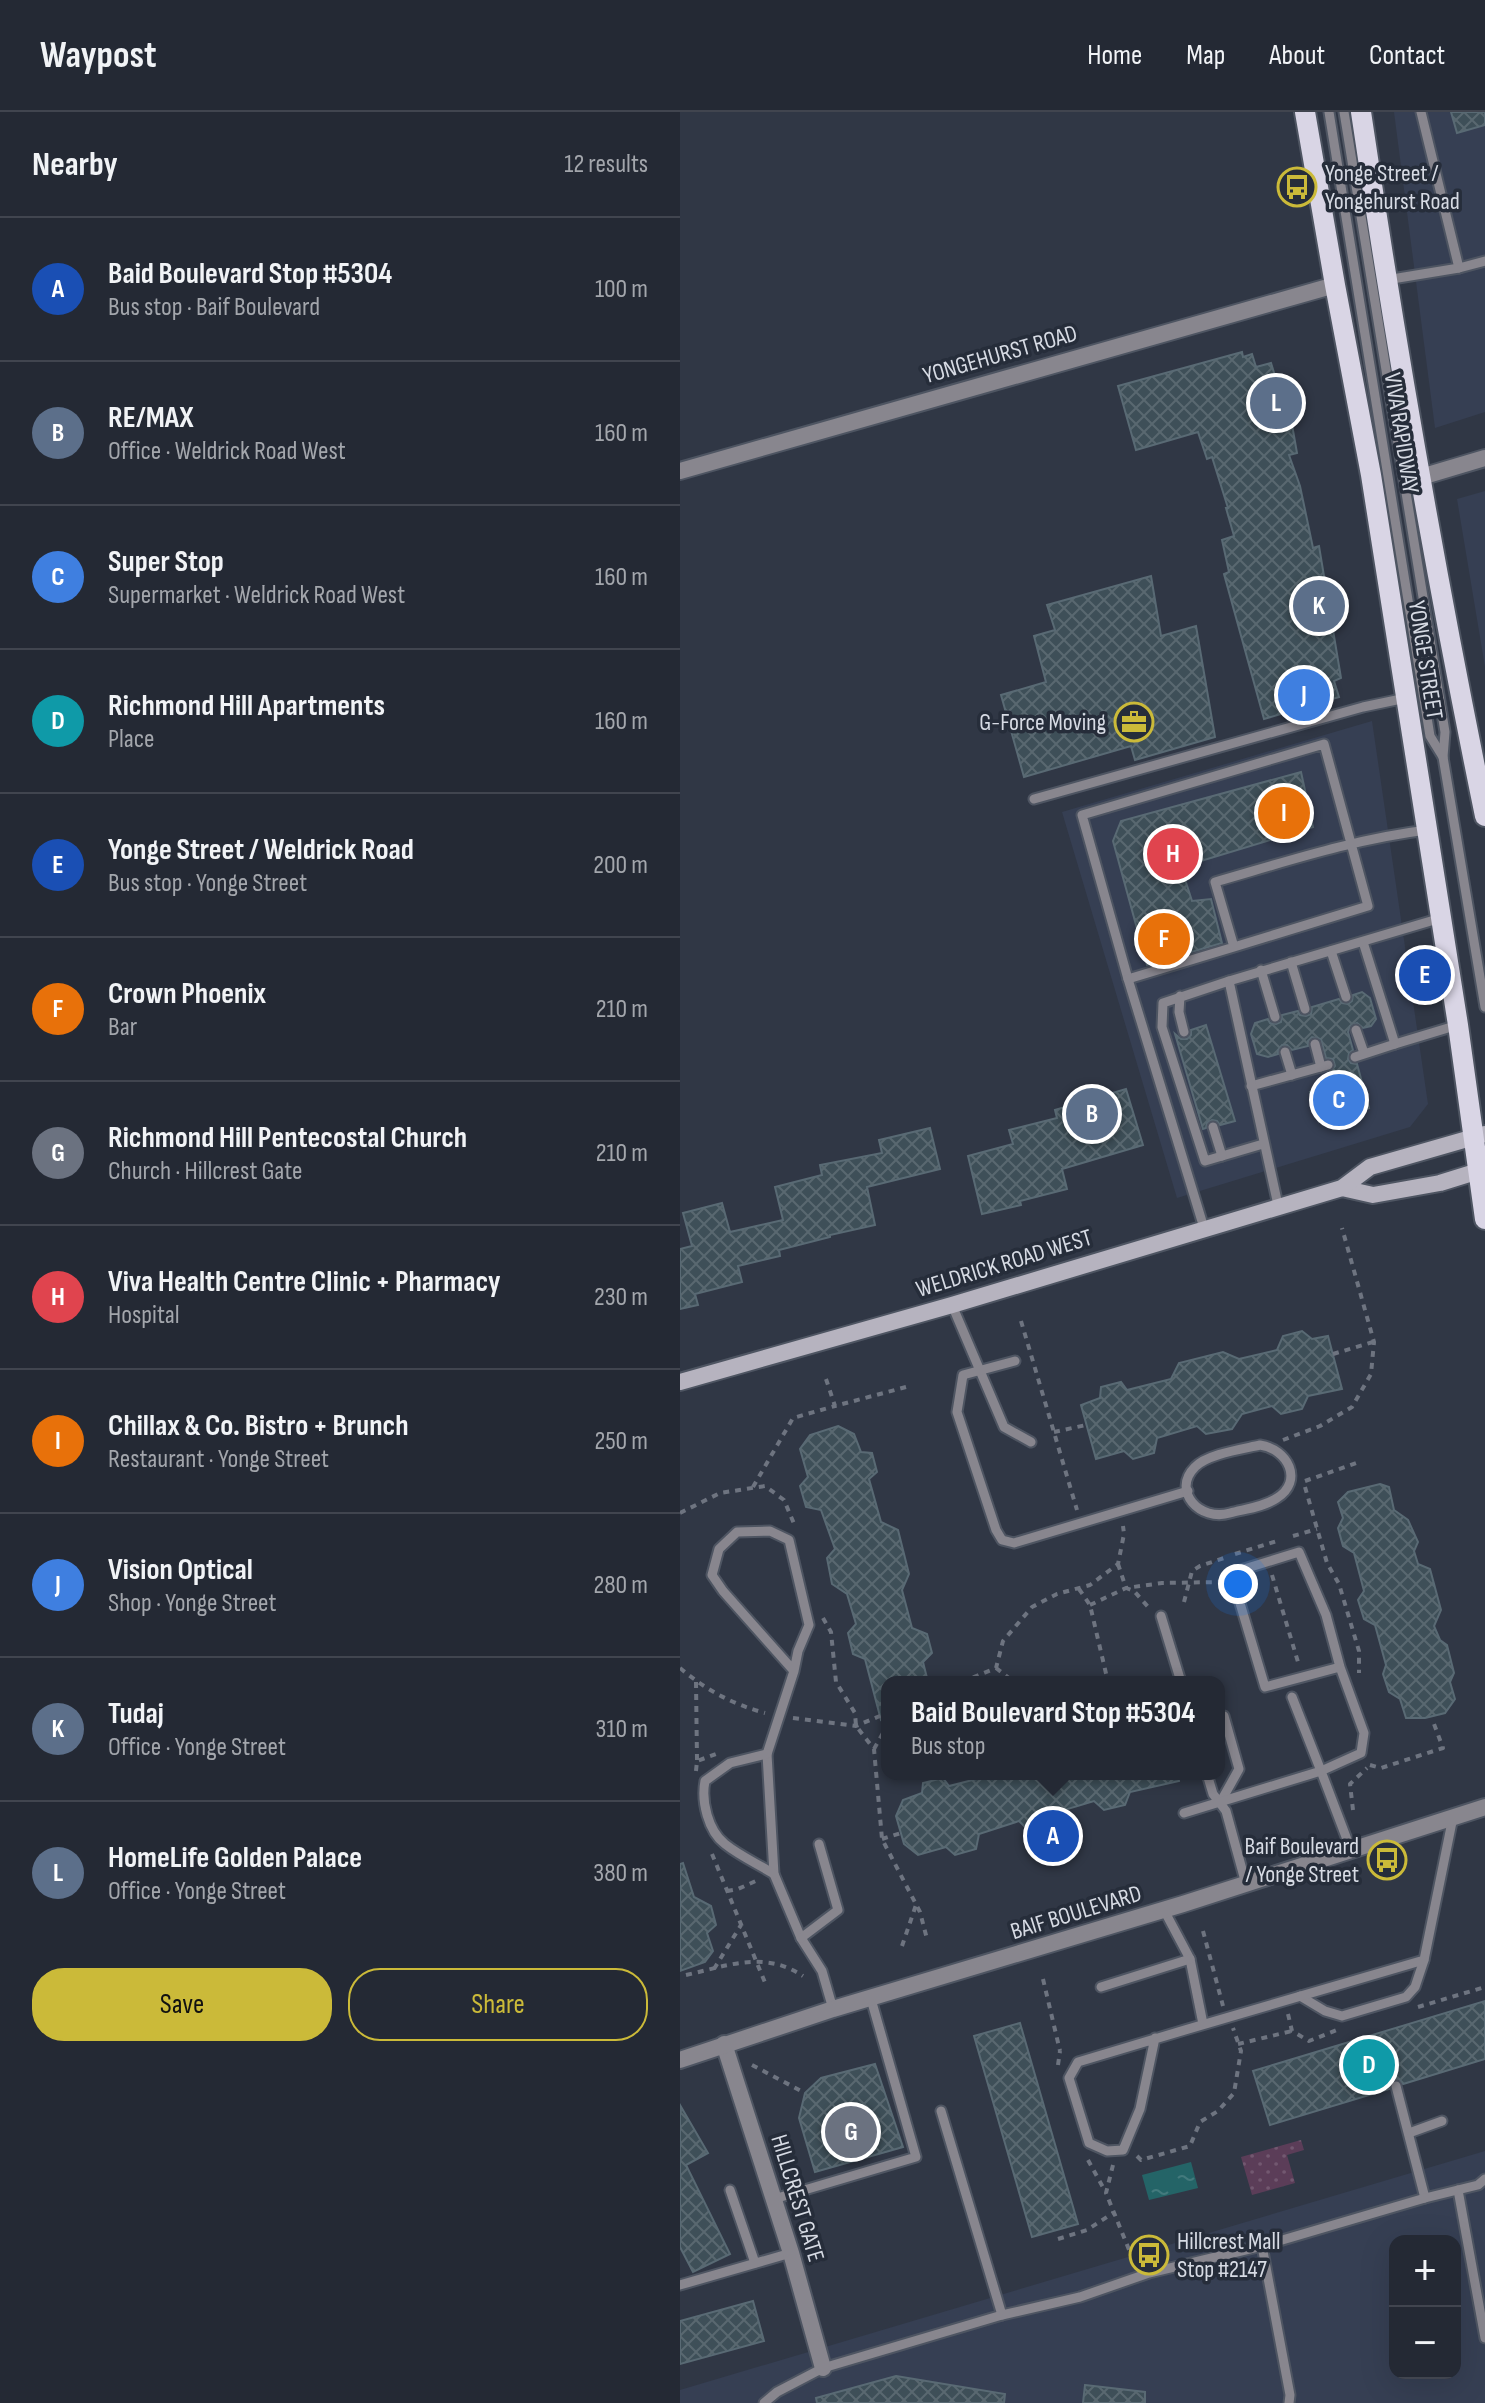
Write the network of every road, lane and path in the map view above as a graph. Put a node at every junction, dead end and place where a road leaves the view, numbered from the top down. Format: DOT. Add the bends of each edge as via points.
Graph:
graph roads {
  1 [pos="1305,112"];
  2 [pos="1329,112"];
  3 [pos="1344,112"];
  4 [pos="1361,112"];
  5 [pos="1421,112"];
  6 [pos="1485,261"];
  7 [pos="1459,268"];
  8 [pos="1386,281"];
  9 [pos="1335,285"];
  10 [pos="1485,458"];
  11 [pos="680,471"];
  12 [pos="1421,477"];
  13 [pos="1406,698"];
  14 [pos="1443,757"];
  15 [pos="1034,799"];
  16 [pos="1485,816"];
  17 [pos="1427,830"];
  18 [pos="1349,843"];
  19 [pos="1441,918"];
  20 [pos="1363,942"];
  21 [pos="1234,947"];
  22 [pos="1331,951"];
  23 [pos="1291,962"];
  24 [pos="1261,970"];
  25 [pos="1128,979"];
  26 [pos="1229,981"];
  27 [pos="1180,996"];
  28 [pos="1346,997"];
  29 [pos="1485,1007"];
  30 [pos="1305,1009"];
  31 [pos="1275,1017"];
  32 [pos="1458,1025"];
  33 [pos="1356,1030"];
  34 [pos="1184,1032"];
  35 [pos="1315,1044"];
  36 [pos="1395,1044"];
  37 [pos="1285,1052"];
  38 [pos="1292,1075"];
  39 [pos="1251,1086"];
  40 [pos="1213,1127"];
  41 [pos="1479,1136"];
  42 [pos="1263,1144"];
  43 [pos="1222,1156"];
  44 [pos="1482,1170"];
  45 [pos="1342,1188"];
  46 [pos="1278,1205"];
  47 [pos="1485,1219"];
  48 [pos="1204,1228"];
  49 [pos="1342,1228"];
  50 [pos="952,1305"];
  51 [pos="1021,1321"];
  52 [pos="1374,1342"];
  53 [pos="1333,1354"];
  54 [pos="1015,1361"];
  55 [pos="981,1371"];
  56 [pos="826,1379"];
  57 [pos="680,1382"];
  58 [pos="906,1387"];
  59 [pos="835,1406"];
  60 [pos="1086,1425"];
  61 [pos="1054,1432"];
  62 [pos="1031,1442"];
  63 [pos="1270,1446"];
  64 [pos="1359,1462"];
  65 [pos="1303,1482"];
  66 [pos="753,1487"];
  67 [pos="1188,1491"];
  68 [pos="1120,1511"];
  69 [pos="1081,1522"];
  70 [pos="1268,1561"];
  71 [pos="1118,1564"];
  72 [pos="1234,1582"];
  73 [pos="1189,1583"];
  74 [pos="1126,1588"];
  75 [pos="1079,1589"];
  76 [pos="1184,1602"];
  77 [pos="1090,1605"];
  78 [pos="1161,1616"];
  79 [pos="1340,1667"];
  80 [pos="996,1668"];
  81 [pos="794,1671"];
  82 [pos="977,1676"];
  83 [pos="1006,1676"];
  84 [pos="1107,1676"];
  85 [pos="1179,1676"];
  86 [pos="1303,1677"];
  87 [pos="696,1682"];
  88 [pos="1292,1697"];
  89 [pos="881,1716"];
  90 [pos="1225,1720"];
  91 [pos="1434,1724"];
  92 [pos="881,1737"];
  93 [pos="874,1749"];
  94 [pos="767,1754"];
  95 [pos="697,1761"];
  96 [pos="1370,1765"];
  97 [pos="1321,1771"];
  98 [pos="1209,1780"];
  99 [pos="1220,1803"];
  100 [pos="1485,1807"];
  101 [pos="1184,1813"];
  102 [pos="1453,1817"];
  103 [pos="901,1833"];
  104 [pos="882,1839"];
  105 [pos="819,1844"];
  106 [pos="1351,1850"];
  107 [pos="774,1874"];
  108 [pos="1246,1884"];
  109 [pos="727,1891"];
  110 [pos="916,1905"];
  111 [pos="1164,1910"];
  112 [pos="741,1925"];
  113 [pos="1203,1931"];
  114 [pos="801,1938"];
  115 [pos="927,1939"];
  116 [pos="902,1946"];
  117 [pos="1190,1959"];
  118 [pos="1424,1960"];
  119 [pos="714,1969"];
  120 [pos="686,1975"];
  121 [pos="803,1976"];
  122 [pos="1043,1979"];
  123 [pos="1101,1987"];
  124 [pos="1300,1996"];
  125 [pos="871,1999"];
  126 [pos="833,2009"];
  127 [pos="1230,2017"];
  128 [pos="1203,2024"];
  129 [pos="1292,2031"];
  130 [pos="1155,2038"];
  131 [pos="724,2044"];
  132 [pos="1238,2044"];
  133 [pos="680,2060"];
  134 [pos="1078,2062"];
  135 [pos="752,2065"];
  136 [pos="1396,2086"];
  137 [pos="805,2093"];
  138 [pos="941,2111"];
  139 [pos="1442,2121"];
  140 [pos="1409,2133"];
  141 [pos="1127,2141"];
  142 [pos="1088,2160"];
  143 [pos="1114,2163"];
  144 [pos="1483,2185"];
  145 [pos="730,2190"];
  146 [pos="1458,2190"];
  147 [pos="1106,2193"];
  148 [pos="1425,2198"];
  149 [pos="774,2199"];
  150 [pos="1114,2213"];
  151 [pos="1058,2239"];
  152 [pos="1262,2246"];
  153 [pos="791,2253"];
  154 [pos="755,2263"];
  155 [pos="1149,2273"];
  156 [pos="680,2285"];
  157 [pos="1002,2315"];
  158 [pos="1485,2338"];
  159 [pos="823,2368"];
  160 [pos="764,2403"];
  161 [pos="1289,2403"];
  1 -- 9 [label="main road, YONGE STREET"];
  2 -- 14 [label="lane, VIVA RAPIDWAY" via="1430,736"];
  3 -- 14 [label="lane, VIVA RAPIDWAY" via="1445,732"];
  4 -- 8 [label="main road, YONGE STREET"];
  5 -- 7 [label="lane"];
  6 -- 7 [label="lane"];
  7 -- 8 [label="lane"];
  8 -- 12 [label="main road, YONGE STREET"];
  9 -- 11 [label="street, YONGEHURST ROAD"];
  9 -- 13 [label="main road, YONGE STREET"];
  10 -- 12 [label="street"];
  12 -- 16 [label="main road, YONGE STREET"];
  13 -- 15 [label="lane"];
  13 -- 17 [label="main road, YONGE STREET"];
  14 -- 29 [label="lane, VIVA RAPIDWAY"];
  17 -- 18 [label="lane"];
  17 -- 19 [label="main road, YONGE STREET"];
  18 -- 21 [label="lane" via="1368,906"];
  18 -- 21 [label="lane" via="1215,882"];
  18 -- 25 [label="lane" via="1324,744 1082,815"];
  19 -- 20 [label="lane"];
  19 -- 32 [label="main road, YONGE STREET"];
  20 -- 22 [label="lane"];
  20 -- 36 [label="lane"];
  21 -- 25 [label="lane"];
  22 -- 23 [label="lane"];
  22 -- 28 [label="lane"];
  23 -- 24 [label="lane"];
  23 -- 30 [label="lane"];
  24 -- 26 [label="lane"];
  24 -- 31 [label="lane"];
  25 -- 48 [label="lane"];
  26 -- 27 [label="lane"];
  26 -- 39 [label="lane"];
  27 -- 34 [label="lane"];
  27 -- 43 [label="lane" via="1163,1003 1162,1027 1205,1161"];
  32 -- 36 [label="lane"];
  32 -- 41 [label="main road, YONGE STREET"];
  33 -- 36 [label="lane" via="1359,1055"];
  35 -- 38 [label="lane" via="1324,1066"];
  37 -- 38 [label="lane"];
  38 -- 39 [label="lane"];
  39 -- 42 [label="lane"];
  40 -- 43 [label="lane"];
  41 -- 44 [label="main road, YONGE STREET"];
  41 -- 45 [label="street, WELDRICK ROAD WEST" via="1370,1167"];
  42 -- 43 [label="lane"];
  42 -- 46 [label="lane"];
  44 -- 45 [label="street, WELDRICK ROAD WEST" via="1373,1195"];
  44 -- 47 [label="main road, YONGE STREET"];
  45 -- 46 [label="street, WELDRICK ROAD WEST"];
  46 -- 48 [label="street, WELDRICK ROAD WEST"];
  48 -- 50 [label="street, WELDRICK ROAD WEST"];
  49 -- 52 [label="path"];
  50 -- 55 [label="lane"];
  50 -- 57 [label="street, WELDRICK ROAD WEST"];
  51 -- 61 [label="path"];
  52 -- 53 [label="path"];
  52 -- 63 [label="path" via="1371,1374 1352,1407"];
  54 -- 55 [label="lane"];
  55 -- 62 [label="lane" via="1004,1427"];
  55 -- 69 [label="lane" via="963,1375 957,1412 1002,1540 1014,1543"];
  56 -- 59 [label="path"];
  58 -- 59 [label="path"];
  59 -- 66 [label="path" via="793,1418"];
  60 -- 61 [label="path"];
  61 -- 69 [label="path"];
  63 -- 67 [label="lane" via="1206,1459 1191,1472"];
  63 -- 67 [label="lane" via="1289,1466 1288,1485 1276,1499 1213,1516 1196,1508"];
  64 -- 65 [label="path"];
  67 -- 68 [label="lane"];
  68 -- 69 [label="lane"];
  68 -- 71 [label="path" via="1124,1534"];
  70 -- 72 [label="lane" via="1231,1573"];
  70 -- 79 [label="lane" via="1299,1552 1326,1615"];
  70 -- 86 [label="path"];
  71 -- 74 [label="path"];
  71 -- 75 [label="path"];
  72 -- 73 [label="path"];
  72 -- 86 [label="lane" via="1265,1687"];
  73 -- 74 [label="path"];
  73 -- 76 [label="path"];
  74 -- 77 [label="path"];
  74 -- 78 [label="path"];
  75 -- 77 [label="path"];
  75 -- 80 [label="path" via="1032,1607 1003,1641"];
  77 -- 84 [label="path"];
  78 -- 85 [label="lane"];
  79 -- 86 [label="lane"];
  79 -- 97 [label="lane" via="1364,1733 1361,1753"];
  80 -- 82 [label="path"];
  80 -- 83 [label="path"];
  81 -- 81 [label="lane" via="809,1625 789,1540 770,1531 737,1532 719,1549 712,1575"];
  81 -- 94 [label="lane"];
  87 -- 95 [label="path"];
  88 -- 97 [label="lane"];
  89 -- 93 [label="path" via="856,1726"];
  90 -- 99 [label="lane" via="1239,1769"];
  91 -- 96 [label="path" via="1443,1748 1381,1768"];
  92 -- 93 [label="path"];
  93 -- 104 [label="path"];
  94 -- 107 [label="lane"];
  94 -- 107 [label="lane" via="730,1763 705,1781 701,1797 722,1843"];
  97 -- 99 [label="lane"];
  97 -- 106 [label="lane"];
  98 -- 99 [label="lane"];
  99 -- 101 [label="lane"];
  99 -- 108 [label="lane"];
  100 -- 102 [label="street, BAIF BOULEVARD"];
  102 -- 106 [label="street, BAIF BOULEVARD"];
  102 -- 118 [label="lane"];
  103 -- 104 [label="path"];
  104 -- 110 [label="path"];
  105 -- 114 [label="lane" via="838,1910"];
  106 -- 108 [label="street, BAIF BOULEVARD"];
  107 -- 109 [label="path"];
  107 -- 114 [label="lane"];
  108 -- 111 [label="street, BAIF BOULEVARD"];
  110 -- 115 [label="path"];
  110 -- 116 [label="path"];
  111 -- 117 [label="lane"];
  111 -- 125 [label="street, BAIF BOULEVARD"];
  112 -- 119 [label="path"];
  113 -- 127 [label="path"];
  114 -- 126 [label="lane" via="822,1971"];
  117 -- 123 [label="lane"];
  117 -- 128 [label="lane"];
  118 -- 124 [label="lane"];
  118 -- 124 [label="lane" via="1406,1997 1380,2005 1342,2016"];
  119 -- 120 [label="path"];
  119 -- 121 [label="path" via="755,1960 780,1964"];
  122 -- 134 [label="path" via="1060,2051"];
  124 -- 127 [label="lane"];
  125 -- 126 [label="street, BAIF BOULEVARD"];
  125 -- 149 [label="lane" via="916,2157"];
  126 -- 131 [label="street, BAIF BOULEVARD"];
  127 -- 128 [label="lane"];
  127 -- 132 [label="path"];
  128 -- 130 [label="lane"];
  129 -- 132 [label="path"];
  130 -- 134 [label="lane"];
  130 -- 141 [label="lane" via="1140,2109"];
  131 -- 133 [label="street, BAIF BOULEVARD"];
  131 -- 149 [label="street, HILLCREST GATE"];
  132 -- 141 [label="path" via="1234,2093 1200,2122 1190,2146 1141,2160"];
  134 -- 141 [label="lane" via="1069,2078 1089,2143 1107,2151 1123,2150"];
  135 -- 137 [label="path"];
  136 -- 140 [label="lane"];
  138 -- 157 [label="lane"];
  139 -- 140 [label="lane"];
  140 -- 148 [label="lane"];
  142 -- 147 [label="path"];
  143 -- 147 [label="path"];
  144 -- 146 [label="lane"];
  145 -- 154 [label="lane"];
  146 -- 148 [label="lane"];
  146 -- 158 [label="lane"];
  147 -- 150 [label="path"];
  148 -- 152 [label="lane"];
  149 -- 153 [label="street, HILLCREST GATE"];
  150 -- 151 [label="path" via="1087,2230"];
  150 -- 155 [label="path" via="1135,2263"];
  152 -- 155 [label="lane"];
  152 -- 161 [label="lane"];
  153 -- 154 [label="lane"];
  153 -- 159 [label="street, HILLCREST GATE"];
  154 -- 156 [label="lane"];
  155 -- 157 [label="lane" via="1080,2297"];
  157 -- 159 [label="lane"];
  159 -- 160 [label="lane"];
}
